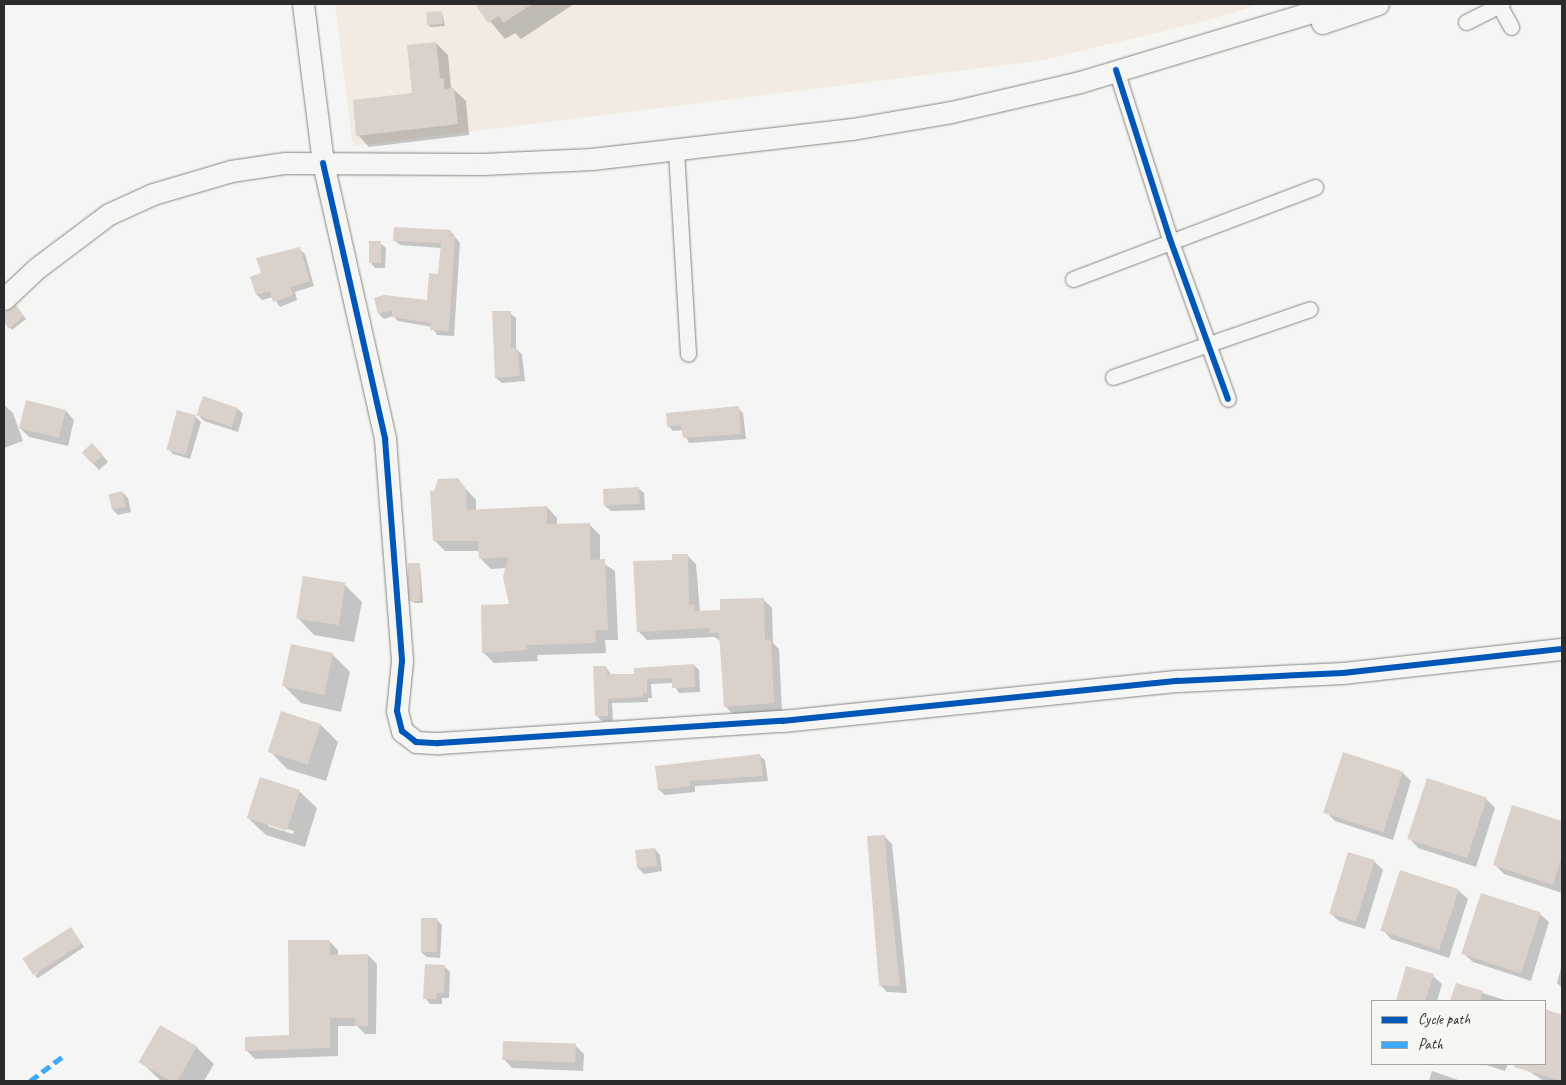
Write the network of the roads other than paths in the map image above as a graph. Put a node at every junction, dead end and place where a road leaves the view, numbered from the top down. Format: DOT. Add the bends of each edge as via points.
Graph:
graph roads {
  1 [pos="303,4"];
  2 [pos="1338,4"];
  3 [pos="1378,4"];
  4 [pos="1501,4"];
  5 [pos="1466,22"];
  6 [pos="1511,27"];
  7 [pos="1119,76"];
  8 [pos="676,151"];
  9 [pos="323,163"];
  10 [pos="1315,187"];
  11 [pos="1170,240"];
  12 [pos="13,279"];
  13 [pos="1073,279"];
  14 [pos="4,299"];
  15 [pos="1310,308"];
  16 [pos="1209,342"];
  17 [pos="688,354"];
  18 [pos="1113,377"];
  19 [pos="1228,399"];
  20 [pos="1562,648"];
  1 -- 9 [label="main road"];
  2 -- 7 [label="main road"];
  3 -- 7 [label="main road" via="1274,38"];
  4 -- 5 [label="street"];
  4 -- 6 [label="street"];
  7 -- 8 [label="main road" via="861,128"];
  7 -- 11 [label="street"];
  8 -- 9 [label="main road" via="482,164"];
  8 -- 17 [label="street"];
  9 -- 12 [label="main road" via="285,163 231,171 153,194 93,223"];
  9 -- 20 [label="main road" via="385,439 402,661 397,711 402,731 416,742 782,721 1178,681 1343,673"];
  10 -- 11 [label="street"];
  11 -- 13 [label="street"];
  11 -- 16 [label="street"];
  12 -- 14 [label="main road"];
  15 -- 16 [label="street"];
  16 -- 18 [label="street"];
  16 -- 19 [label="street"];
}
